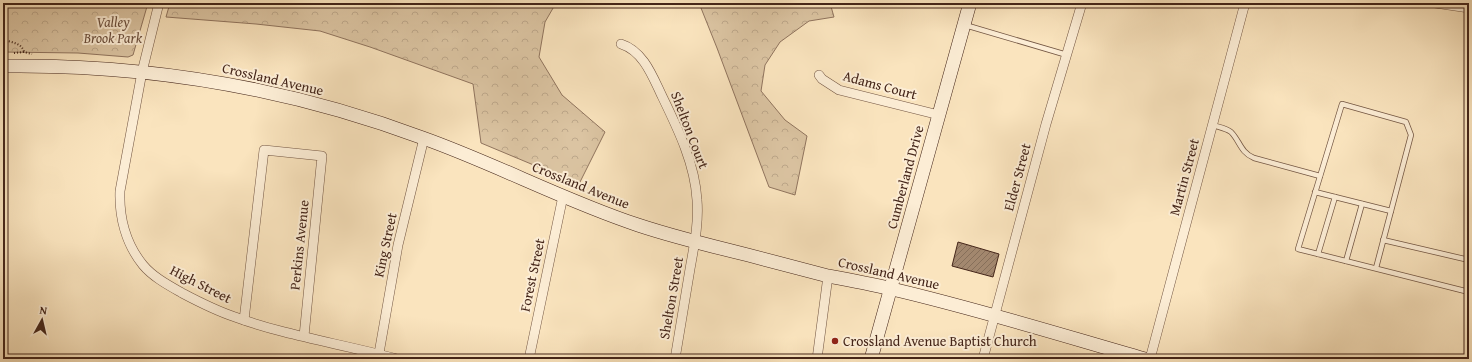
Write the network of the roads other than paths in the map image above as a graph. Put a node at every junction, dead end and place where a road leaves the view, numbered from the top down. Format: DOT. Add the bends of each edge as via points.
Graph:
graph roads {
  1 [pos="159,3"];
  2 [pos="970,3"];
  3 [pos="1082,3"];
  4 [pos="1246,3"];
  5 [pos="1435,3"];
  6 [pos="1468,6"];
  7 [pos="964,24"];
  8 [pos="621,44"];
  9 [pos="1067,55"];
  10 [pos="3,66"];
  11 [pos="142,72"];
  12 [pos="819,74"];
  13 [pos="939,115"];
  14 [pos="1213,125"];
  15 [pos="424,138"];
  16 [pos="1320,176"];
  17 [pos="1315,192"];
  18 [pos="563,196"];
  19 [pos="1335,197"];
  20 [pos="1362,204"];
  21 [pos="1391,211"];
  22 [pos="1383,240"];
  23 [pos="695,242"];
  24 [pos="1318,254"];
  25 [pos="1469,260"];
  26 [pos="1346,261"];
  27 [pos="1376,268"];
  28 [pos="828,276"];
  29 [pos="891,288"];
  30 [pos="1469,292"];
  31 [pos="994,315"];
  32 [pos="244,320"];
  33 [pos="304,336"];
  34 [pos="378,357"];
  35 [pos="397,359"];
  36 [pos="529,359"];
  37 [pos="675,359"];
  38 [pos="817,359"];
  39 [pos="871,359"];
  40 [pos="983,359"];
  41 [pos="1145,359"];
  42 [pos="1150,359"];
  1 -- 11 [label="street, High Street"];
  2 -- 7 [label="main road, Cumberland Drive"];
  3 -- 9 [label="street, Elder Street"];
  4 -- 14 [label="street, Martin Street"];
  5 -- 6 [label="street"];
  7 -- 9 [label="lane"];
  7 -- 13 [label="main road, Cumberland Drive"];
  8 -- 23 [label="street, Shelton Court" via="629,46 644,60 684,146 695,181 698,210"];
  9 -- 31 [label="street, Elder Street"];
  10 -- 11 [label="main road, Crossland Avenue" via="77,67"];
  11 -- 15 [label="main road, Crossland Avenue" via="207,80 255,90 333,109"];
  11 -- 32 [label="street, High Street" via="120,191 121,214 129,240 135,254 156,277 212,308"];
  12 -- 13 [label="street, Adams Court" via="822,80 839,90"];
  13 -- 29 [label="main road, Cumberland Drive"];
  14 -- 16 [label="lane" via="1231,133 1248,156"];
  14 -- 42 [label="street, Martin Street"];
  15 -- 18 [label="main road, Crossland Avenue"];
  15 -- 34 [label="street, King Street" via="398,245"];
  16 -- 17 [label="lane"];
  16 -- 21 [label="lane" via="1342,104 1406,122 1411,135"];
  17 -- 19 [label="lane"];
  17 -- 24 [label="lane" via="1298,249"];
  18 -- 23 [label="main road, Crossland Avenue" via="597,211"];
  18 -- 36 [label="street, Forest Street"];
  19 -- 20 [label="lane"];
  19 -- 24 [label="lane"];
  20 -- 21 [label="lane"];
  20 -- 26 [label="lane"];
  21 -- 22 [label="lane"];
  22 -- 25 [label="lane"];
  22 -- 27 [label="lane"];
  23 -- 28 [label="main road, Crossland Avenue"];
  23 -- 37 [label="street, Shelton Street"];
  24 -- 26 [label="lane"];
  26 -- 27 [label="lane"];
  27 -- 30 [label="lane"];
  28 -- 29 [label="main road, Crossland Avenue"];
  28 -- 38 [label="street"];
  29 -- 31 [label="main road, Crossland Avenue"];
  29 -- 39 [label="main road, Cumberland Drive"];
  31 -- 40 [label="street, Elder Street"];
  31 -- 41 [label="main road, Crossland Avenue"];
  32 -- 33 [label="street, High Street"];
  32 -- 33 [label="street, Perkins Avenue" via="264,150 322,156"];
  33 -- 34 [label="street, High Street"];
  34 -- 35 [label="street, High Street"];
}
